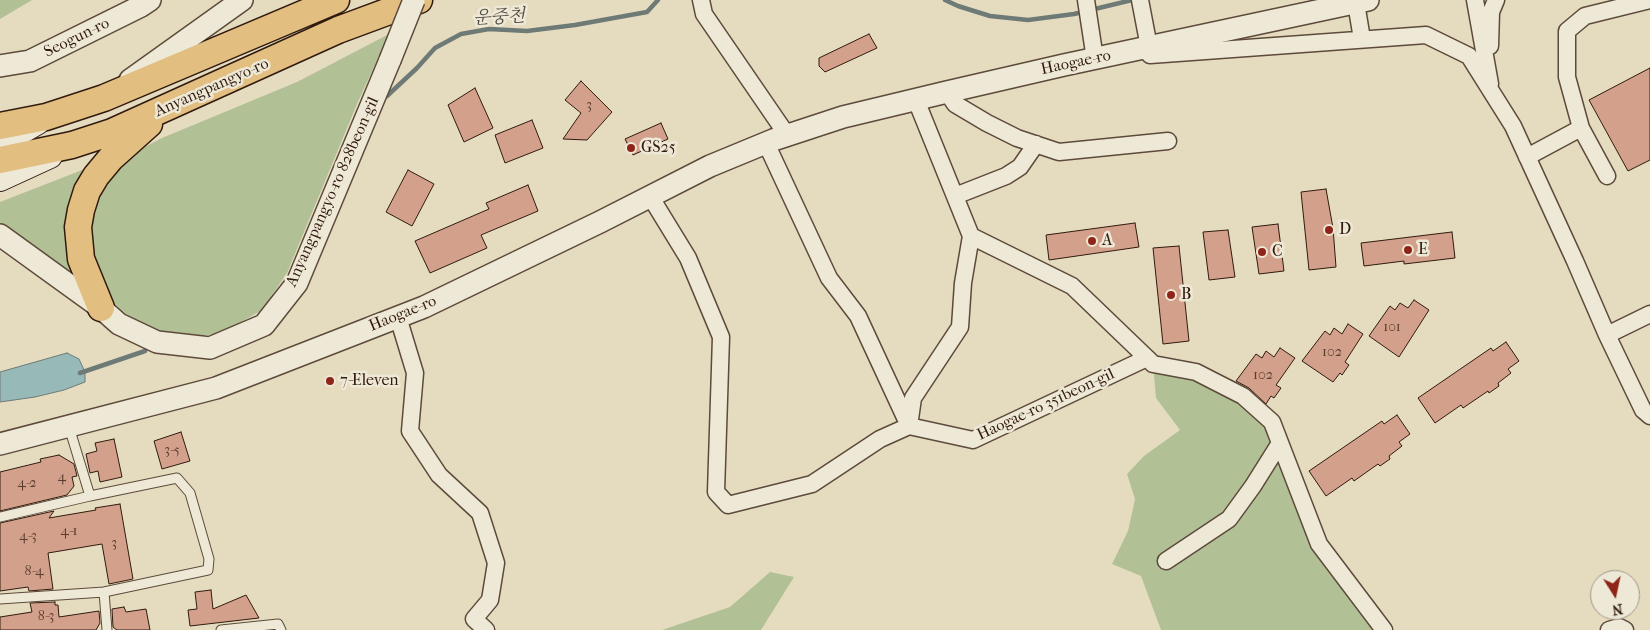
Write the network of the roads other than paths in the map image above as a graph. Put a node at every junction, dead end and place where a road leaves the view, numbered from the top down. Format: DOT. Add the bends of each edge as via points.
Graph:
graph roads {
  1 [pos="150,0"];
  2 [pos="242,0"];
  3 [pos="336,0"];
  4 [pos="414,0"];
  5 [pos="419,0"];
  6 [pos="702,0"];
  7 [pos="1086,0"];
  8 [pos="1475,0"];
  9 [pos="1496,0"];
  10 [pos="1650,0"];
  11 [pos="1362,1"];
  12 [pos="1140,4"];
  13 [pos="1362,39"];
  14 [pos="1149,47"];
  15 [pos="1095,59"];
  16 [pos="0,66"];
  17 [pos="947,92"];
  18 [pos="1492,93"];
  19 [pos="104,98"];
  20 [pos="916,100"];
  21 [pos="168,108"];
  22 [pos="46,117"];
  23 [pos="0,126"];
  24 [pos="1581,128"];
  25 [pos="787,135"];
  26 [pos="1168,141"];
  27 [pos="766,143"];
  28 [pos="0,144"];
  29 [pos="1036,144"];
  30 [pos="72,145"];
  31 [pos="1527,157"];
  32 [pos="0,160"];
  33 [pos="1607,176"];
  34 [pos="0,179"];
  35 [pos="650,196"];
  36 [pos="955,196"];
  37 [pos="0,235"];
  38 [pos="971,236"];
  39 [pos="0,253"];
  40 [pos="36,261"];
  41 [pos="101,308"];
  42 [pos="1650,314"];
  43 [pos="398,317"];
  44 [pos="1607,335"];
  45 [pos="1147,358"];
  46 [pos="1650,416"];
  47 [pos="908,426"];
  48 [pos="69,427"];
  49 [pos="1280,443"];
  50 [pos="0,444"];
  51 [pos="90,496"];
  52 [pos="0,517"];
  53 [pos="1166,561"];
  54 [pos="104,592"];
  55 [pos="0,599"];
  56 [pos="280,627"];
  57 [pos="107,630"];
  58 [pos="221,630"];
  59 [pos="486,630"];
  60 [pos="1384,630"];
  61 [pos="1609,630"];
  62 [pos="1625,630"];
  1 -- 16 [label="street, Seogun-ro" via="30,61"];
  2 -- 19 [label="street"];
  3 -- 19 [label="main road, Anyangpangyo-ro"];
  4 -- 41 [label="street, Anyangpangyo-ro 828beon-gil, bridge" via="297,283 264,325 210,348 157,342 119,324"];
  5 -- 21 [label="main road, Anyangpangyo-ro" via="338,30"];
  6 -- 25 [label="street" via="704,14"];
  7 -- 15 [label="street"];
  8 -- 18 [label="street"];
  9 -- 18 [label="street" via="1491,12"];
  10 -- 24 [label="street" via="1586,16 1567,31 1567,77"];
  11 -- 13 [label="street"];
  11 -- 14 [label="street, Haogae-ro"];
  12 -- 14 [label="street"];
  13 -- 15 [label="street"];
  13 -- 18 [label="street" via="1426,35 1469,56"];
  14 -- 15 [label="street, Haogae-ro"];
  15 -- 17 [label="street, Haogae-ro"];
  17 -- 20 [label="street, Haogae-ro"];
  17 -- 29 [label="street" via="964,110 1017,138"];
  18 -- 31 [label="street"];
  19 -- 22 [label="main road, Anyangpangyo-ro"];
  20 -- 25 [label="street, Haogae-ro" via="843,117"];
  20 -- 36 [label="street"];
  21 -- 30 [label="main road, Anyangpangyo-ro"];
  21 -- 41 [label="main road" via="111,158 87,191 78,227 79,244 87,278"];
  22 -- 23 [label="main road, Anyangpangyo-ro"];
  22 -- 28 [label="main road"];
  24 -- 31 [label="street"];
  24 -- 33 [label="street"];
  25 -- 27 [label="street, Haogae-ro"];
  26 -- 29 [label="street" via="1059,152"];
  27 -- 35 [label="street, Haogae-ro"];
  27 -- 47 [label="street" via="829,278 858,316"];
  29 -- 36 [label="street" via="1020,167 1006,176"];
  30 -- 32 [label="main road, Anyangpangyo-ro"];
  30 -- 34 [label="main road"];
  31 -- 44 [label="street"];
  35 -- 43 [label="street, Haogae-ro"];
  35 -- 47 [label="street" via="688,258 721,337 716,492 728,505 812,484"];
  36 -- 38 [label="street"];
  37 -- 40 [label="street, Anyangpangyo-ro 828beon-gil"];
  38 -- 45 [label="street" via="1072,286"];
  38 -- 47 [label="street" via="960,328 913,398"];
  39 -- 40 [label="street"];
  40 -- 41 [label="street, Anyangpangyo-ro 828beon-gil"];
  42 -- 44 [label="street"];
  43 -- 48 [label="street, Haogae-ro" via="216,388"];
  43 -- 59 [label="street" via="414,373 410,431 439,475 480,513 496,563 490,600 474,619"];
  44 -- 46 [label="street" via="1643,410"];
  45 -- 47 [label="street, Haogae-ro 351beon-gil" via="973,440"];
  45 -- 49 [label="street" via="1153,364 1196,372 1243,396 1272,422"];
  48 -- 50 [label="street, Haogae-ro"];
  48 -- 51 [label="lane"];
  49 -- 53 [label="street" via="1229,519"];
  49 -- 60 [label="street" via="1319,544"];
  51 -- 52 [label="lane"];
  51 -- 54 [label="lane" via="177,478 190,493 209,559 208,570"];
  54 -- 55 [label="lane"];
  54 -- 57 [label="lane"];
  56 -- 58 [label="lane"];
  61 -- 62 [label="street" via="1618,627"];
}
